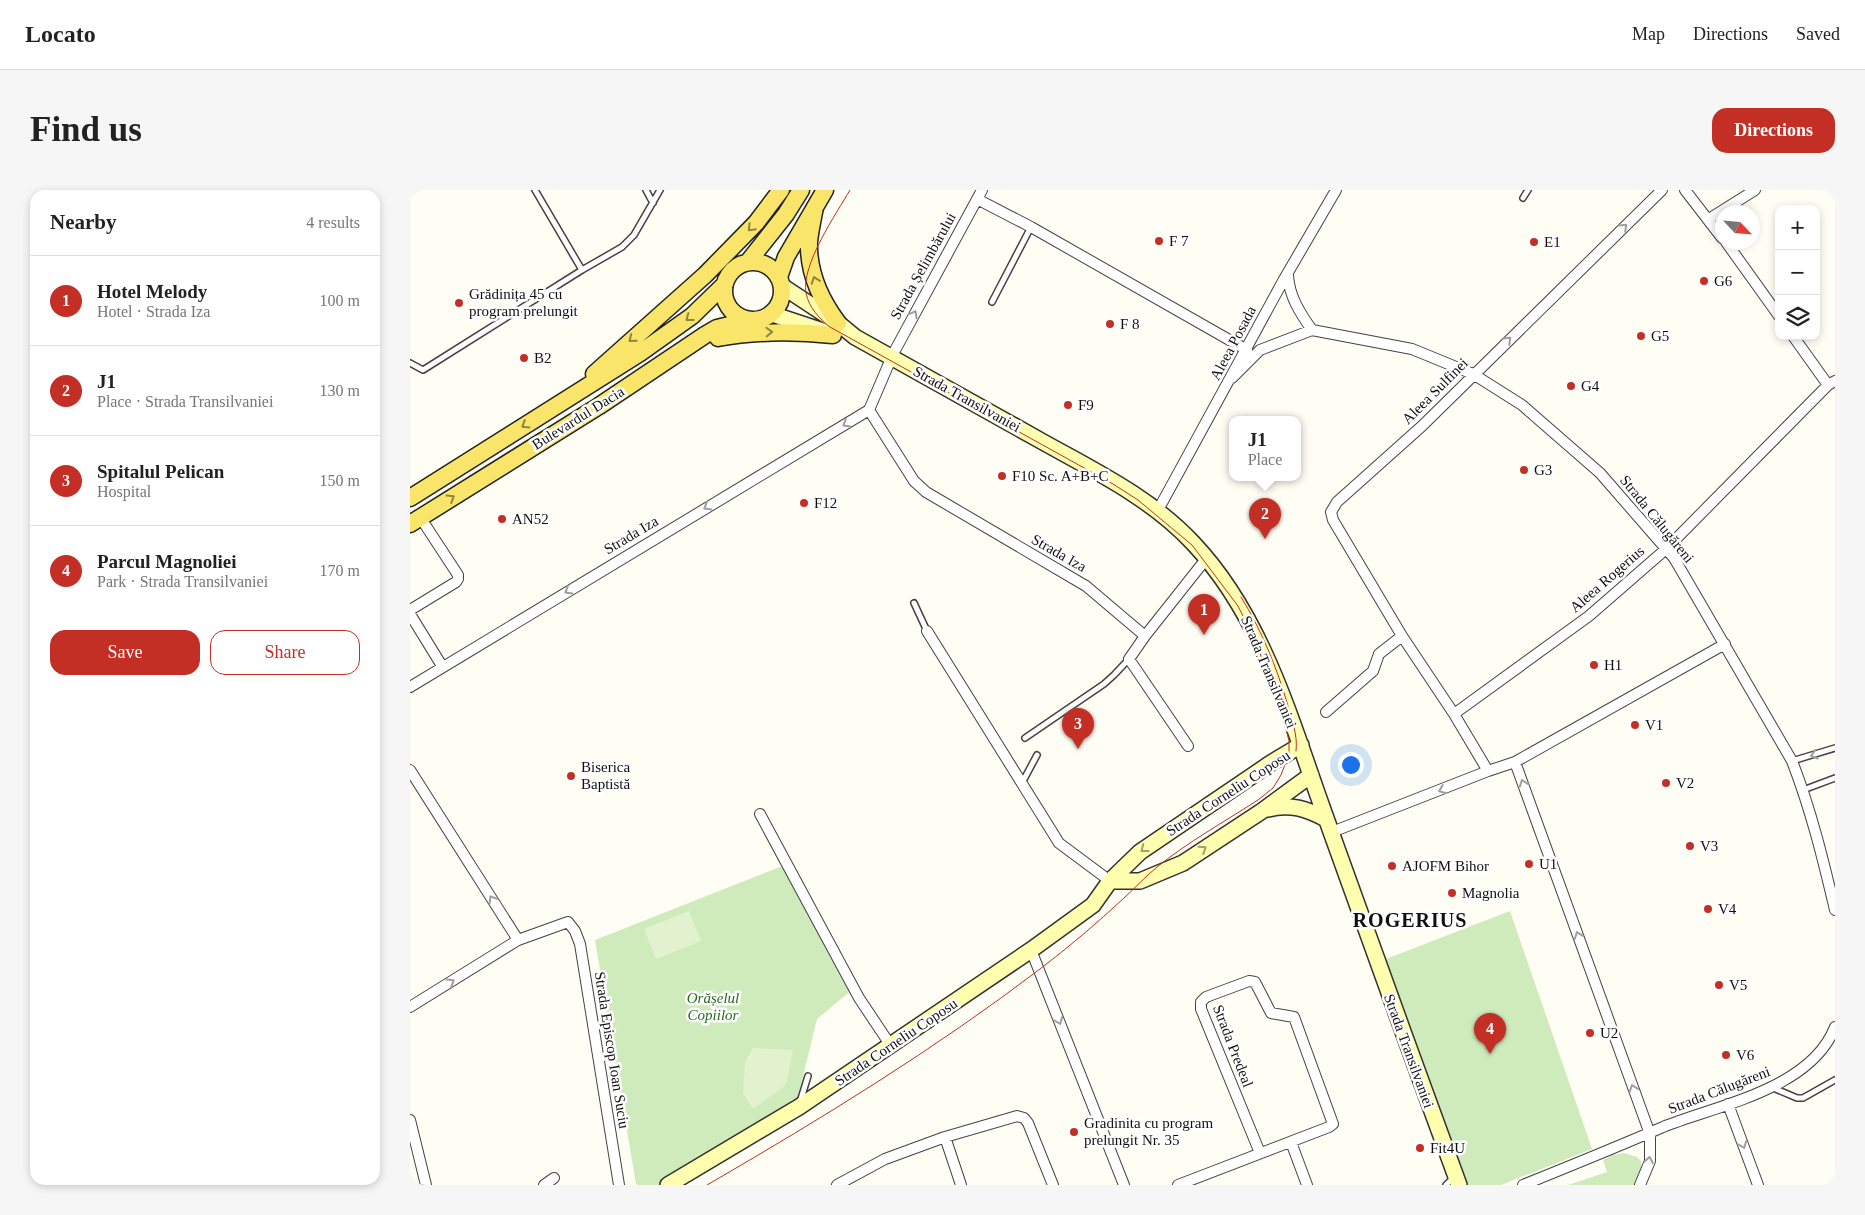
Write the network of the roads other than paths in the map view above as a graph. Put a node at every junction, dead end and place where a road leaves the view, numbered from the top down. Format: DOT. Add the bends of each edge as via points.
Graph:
graph roads {
  1 [pos="535,190"];
  2 [pos="646,190"];
  3 [pos="660,190"];
  4 [pos="781,190"];
  5 [pos="801,190"];
  6 [pos="825,190"];
  7 [pos="1336,190"];
  8 [pos="1528,190"];
  9 [pos="1662,190"];
  10 [pos="1685,190"];
  11 [pos="1755,190"];
  12 [pos="980,195"];
  13 [pos="1523,198"];
  14 [pos="653,203"];
  15 [pos="815,207"];
  16 [pos="1709,219"];
  17 [pos="1031,227"];
  18 [pos="1715,228"];
  19 [pos="1732,250"];
  20 [pos="748,262"];
  21 [pos="582,270"];
  22 [pos="1288,275"];
  23 [pos="780,281"];
  24 [pos="724,284"];
  25 [pos="992,302"];
  26 [pos="1775,310"];
  27 [pos="768,316"];
  28 [pos="750,320"];
  29 [pos="836,329"];
  30 [pos="1312,330"];
  31 [pos="1796,340"];
  32 [pos="1247,350"];
  33 [pos="891,357"];
  34 [pos="410,363"];
  35 [pos="1473,374"];
  36 [pos="1232,378"];
  37 [pos="1832,383"];
  38 [pos="566,399"];
  39 [pos="599,406"];
  40 [pos="869,410"];
  41 [pos="410,498"];
  42 [pos="1157,512"];
  43 [pos="415,521"];
  44 [pos="1666,548"];
  45 [pos="1206,559"];
  46 [pos="914,604"];
  47 [pos="410,610"];
  48 [pos="410,614"];
  49 [pos="927,631"];
  50 [pos="1145,636"];
  51 [pos="1402,636"];
  52 [pos="1725,644"];
  53 [pos="1128,659"];
  54 [pos="442,666"];
  55 [pos="410,687"];
  56 [pos="1326,712"];
  57 [pos="1454,714"];
  58 [pos="1026,738"];
  59 [pos="1301,745"];
  60 [pos="1188,746"];
  61 [pos="1835,748"];
  62 [pos="1037,755"];
  63 [pos="1792,761"];
  64 [pos="1515,762"];
  65 [pos="410,770"];
  66 [pos="1488,772"];
  67 [pos="1311,775"];
  68 [pos="1835,778"];
  69 [pos="1021,784"];
  70 [pos="1804,790"];
  71 [pos="1262,811"];
  72 [pos="760,814"];
  73 [pos="1329,826"];
  74 [pos="1110,881"];
  75 [pos="1835,910"];
  76 [pos="518,940"];
  77 [pos="1031,950"];
  78 [pos="410,1007"];
  79 [pos="1835,1027"];
  80 [pos="891,1046"];
  81 [pos="808,1076"];
  82 [pos="1835,1080"];
  83 [pos="1771,1087"];
  84 [pos="1728,1104"];
  85 [pos="799,1107"];
  86 [pos="410,1120"];
  87 [pos="1650,1134"];
  88 [pos="945,1137"];
  89 [pos="1291,1142"];
  90 [pos="1260,1153"];
  91 [pos="554,1178"];
  92 [pos="1453,1182"];
  93 [pos="426,1185"];
  94 [pos="544,1185"];
  95 [pos="619,1185"];
  96 [pos="668,1185"];
  97 [pos="837,1185"];
  98 [pos="962,1185"];
  99 [pos="1053,1185"];
  100 [pos="1124,1185"];
  101 [pos="1178,1185"];
  102 [pos="1307,1185"];
  103 [pos="1523,1185"];
  104 [pos="1640,1185"];
  105 [pos="1758,1185"];
  1 -- 21 [label="lane"];
  2 -- 14 [label="lane"];
  3 -- 14 [label="lane"];
  4 -- 38 [label="main road, one-way" via="756,223 705,275"];
  5 -- 20 [label="main road"];
  6 -- 15 [label="main road"];
  7 -- 22 [label="street, Aleea Posada"];
  8 -- 13 [label="lane"];
  35 -- 9 [label="street, Aleea Sulfinei, one-way"];
  10 -- 16 [label="street"];
  11 -- 16 [label="street"];
  12 -- 17 [label="street"];
  33 -- 12 [label="street, Strada Șelimbărului, one-way"];
  14 -- 21 [label="lane" via="634,235 622,247"];
  15 -- 23 [label="main road" via="786,257"];
  29 -- 15 [label="main road, one-way" via="810,267 809,241"];
  16 -- 18 [label="street"];
  17 -- 25 [label="lane"];
  17 -- 32 [label="street"];
  19 -- 26 [label="street"];
  20 -- 23 [label="main road" via="766,264"];
  20 -- 24 [label="main road" via="733,270"];
  21 -- 34 [label="lane" via="423,370"];
  22 -- 30 [label="street" via="1295,303"];
  22 -- 32 [label="street, Aleea Posada"];
  23 -- 27 [label="main road" via="780,303"];
  23 -- 29 [label="main road, Strada Transilvaniei"];
  24 -- 28 [label="main road" via="726,304 732,312"];
  24 -- 38 [label="main road, Bulevardul Dacia, one-way" via="692,316"];
  27 -- 28 [label="main road"];
  27 -- 29 [label="main road, Strada Transilvaniei" via="772,314"];
  28 -- 39 [label="main road, Bulevardul Dacia" via="717,328"];
  29 -- 33 [label="main road, Strada Transilvaniei"];
  39 -- 29 [label="main road, one-way" via="710,340 737,334"];
  30 -- 35 [label="street, Strada Călugăreni" via="1412,349"];
  30 -- 36 [label="street" via="1260,350"];
  31 -- 37 [label="street, Aleea Rogerius"];
  32 -- 36 [label="street, Aleea Posada"];
  33 -- 40 [label="street"];
  33 -- 42 [label="main road, Strada Transilvaniei" via="1114,481"];
  35 -- 44 [label="street, Strada Călugăreni" via="1522,405 1567,443 1600,473"];
  35 -- 51 [label="street, Aleea Sulfinei" via="1422,426 1337,502 1332,512 1333,520"];
  36 -- 42 [label="street, Aleea Posada"];
  37 -- 44 [label="street, Aleea Rogerius"];
  38 -- 41 [label="main road, Bulevardul Dacia, one-way"];
  43 -- 39 [label="main road, Bulevardul Dacia, one-way"];
  40 -- 50 [label="street, Strada Iza" via="914,481 926,492 1086,586"];
  40 -- 54 [label="street, Strada Iza, one-way"];
  42 -- 45 [label="main road, Strada Transilvaniei" via="1192,542"];
  43 -- 47 [label="street" via="458,579"];
  44 -- 52 [label="street, Strada Călugăreni"];
  44 -- 57 [label="street, Aleea Rogerius" via="1589,616"];
  45 -- 50 [label="street"];
  45 -- 59 [label="main road, Strada Transilvaniei" via="1223,579 1253,629"];
  46 -- 49 [label="lane"];
  48 -- 54 [label="street"];
  49 -- 69 [label="street"];
  50 -- 53 [label="street"];
  51 -- 56 [label="street" via="1379,654 1373,671"];
  51 -- 57 [label="street, Aleea Sulfinei"];
  52 -- 63 [label="street, Strada Călugăreni"];
  52 -- 64 [label="street"];
  53 -- 58 [label="lane" via="1104,684"];
  53 -- 60 [label="street"];
  54 -- 55 [label="street, Strada Iza"];
  57 -- 66 [label="street, Aleea Sulfinei"];
  59 -- 67 [label="main road, Strada Transilvaniei"];
  59 -- 74 [label="main road, Strada Corneliu Coposu, one-way" via="1170,830 1140,852"];
  61 -- 63 [label="lane, one-way"];
  62 -- 69 [label="lane"];
  63 -- 70 [label="street, Strada Călugăreni"];
  64 -- 66 [label="street"];
  87 -- 64 [label="street, one-way"];
  76 -- 65 [label="street, one-way"];
  66 -- 73 [label="street, one-way"];
  67 -- 71 [label="main road, Strada Corneliu Coposu"];
  67 -- 73 [label="main road, Strada Transilvaniei"];
  68 -- 70 [label="lane"];
  69 -- 74 [label="street" via="1058,843"];
  70 -- 75 [label="street, Strada Călugăreni"];
  71 -- 73 [label="main road" via="1282,805 1294,806 1309,810"];
  74 -- 71 [label="main road, Strada Corneliu Coposu, one-way" via="1140,881 1172,868"];
  72 -- 80 [label="street" via="859,998"];
  73 -- 92 [label="main road, Strada Transilvaniei"];
  74 -- 77 [label="main road, Strada Corneliu Coposu" via="1093,905"];
  78 -- 76 [label="street, one-way"];
  76 -- 95 [label="street, Strada Episcop Ioan Suciu" via="568,922 580,944"];
  77 -- 80 [label="main road, Strada Corneliu Coposu"];
  77 -- 100 [label="street, one-way"];
  79 -- 83 [label="street, Strada Călugăreni" via="1820,1053 1803,1068"];
  80 -- 85 [label="main road, Strada Corneliu Coposu"];
  81 -- 85 [label="lane"];
  82 -- 83 [label="lane" via="1803,1098"];
  83 -- 84 [label="street, Strada Călugăreni"];
  84 -- 87 [label="street, Strada Călugăreni"];
  84 -- 105 [label="street, one-way"];
  85 -- 96 [label="main road, Strada Corneliu Coposu"];
  86 -- 93 [label="street"];
  87 -- 103 [label="street, Strada Călugăreni"];
  104 -- 87 [label="street, one-way" via="1650,1161"];
  88 -- 97 [label="street" via="885,1158"];
  88 -- 98 [label="street"];
  88 -- 99 [label="street" via="1017,1116 1024,1118"];
  89 -- 90 [label="street"];
  89 -- 90 [label="street, Strada Predeal" via="1333,1124 1294,1017 1271,1013 1255,982 1249,981 1206,997 1200,1009"];
  89 -- 102 [label="street"];
  90 -- 101 [label="street"];
  91 -- 94 [label="street"];
}
